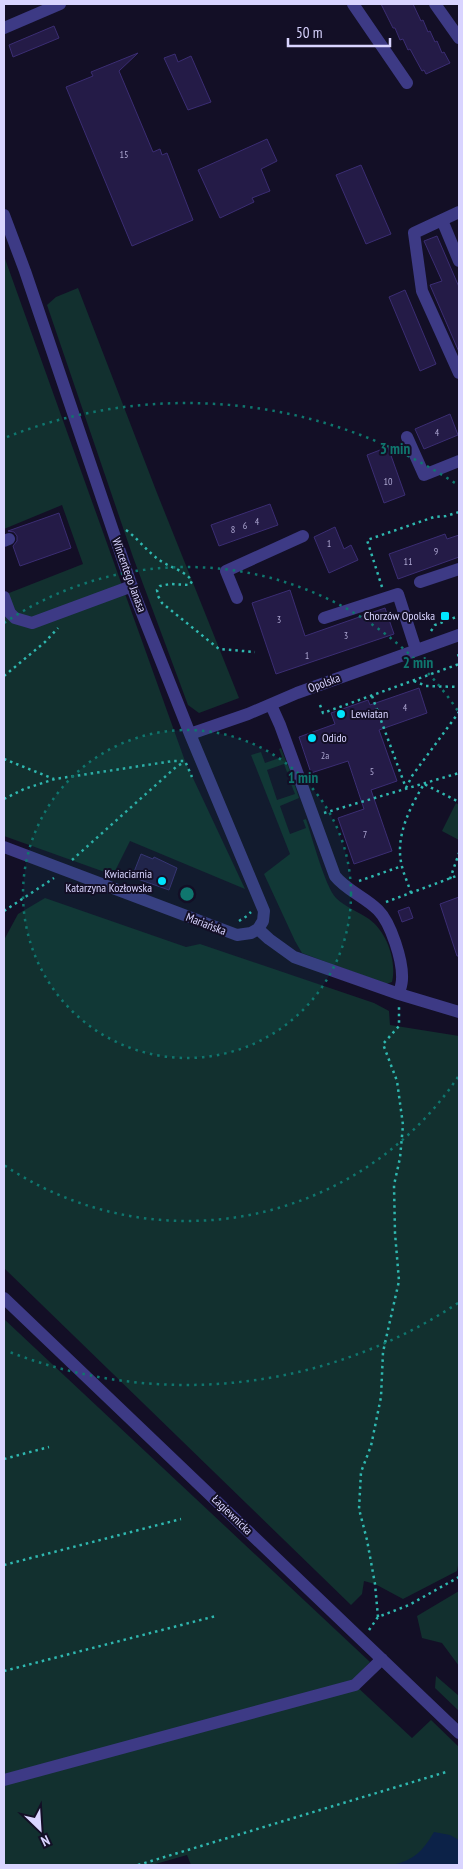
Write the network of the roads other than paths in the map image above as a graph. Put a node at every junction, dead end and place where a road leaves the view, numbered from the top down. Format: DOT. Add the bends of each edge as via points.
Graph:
graph roads {
  1 [pos="60,4"];
  2 [pos="353,4"];
  3 [pos="435,4"];
  4 [pos="4,28"];
  5 [pos="459,38"];
  6 [pos="407,83"];
  7 [pos="459,212"];
  8 [pos="4,215"];
  9 [pos="442,220"];
  10 [pos="459,261"];
  11 [pos="459,372"];
  12 [pos="407,437"];
  13 [pos="459,461"];
  14 [pos="303,536"];
  15 [pos="459,569"];
  16 [pos="420,582"];
  17 [pos="132,586"];
  18 [pos="4,597"];
  19 [pos="237,598"];
  20 [pos="324,618"];
  21 [pos="459,634"];
  22 [pos="416,650"];
  23 [pos="271,705"];
  24 [pos="190,734"];
  25 [pos="4,847"];
  26 [pos="258,929"];
  27 [pos="398,994"];
  28 [pos="459,1012"];
  29 [pos="4,1298"];
  30 [pos="382,1659"];
  31 [pos="459,1732"];
  32 [pos="4,1780"];
  1 -- 4 [label="street"];
  2 -- 6 [label="street"];
  3 -- 5 [label="street"];
  7 -- 9 [label="street"];
  8 -- 17 [label="street, Wincentego Janasa"];
  9 -- 10 [label="street"];
  9 -- 11 [label="street" via="414,233 422,291"];
  12 -- 13 [label="street" via="424,475"];
  14 -- 19 [label="street" via="226,571"];
  15 -- 16 [label="street"];
  17 -- 18 [label="street" via="32,623 15,618"];
  17 -- 24 [label="street, Wincentego Janasa"];
  20 -- 22 [label="street" via="398,594"];
  21 -- 22 [label="street, Opolska"];
  22 -- 23 [label="street, Opolska"];
  23 -- 24 [label="street, Opolska"];
  23 -- 27 [label="street" via="335,876 385,918 401,964 402,980"];
  24 -- 26 [label="street, Wincentego Janasa" via="264,911 263,922"];
  25 -- 26 [label="street, Mariańska" via="237,936"];
  26 -- 27 [label="street" via="294,957"];
  27 -- 28 [label="street"];
  29 -- 30 [label="street, Łagiewnicka"];
  30 -- 31 [label="street, Łagiewnicka"];
  30 -- 32 [label="street" via="355,1685"];
}
